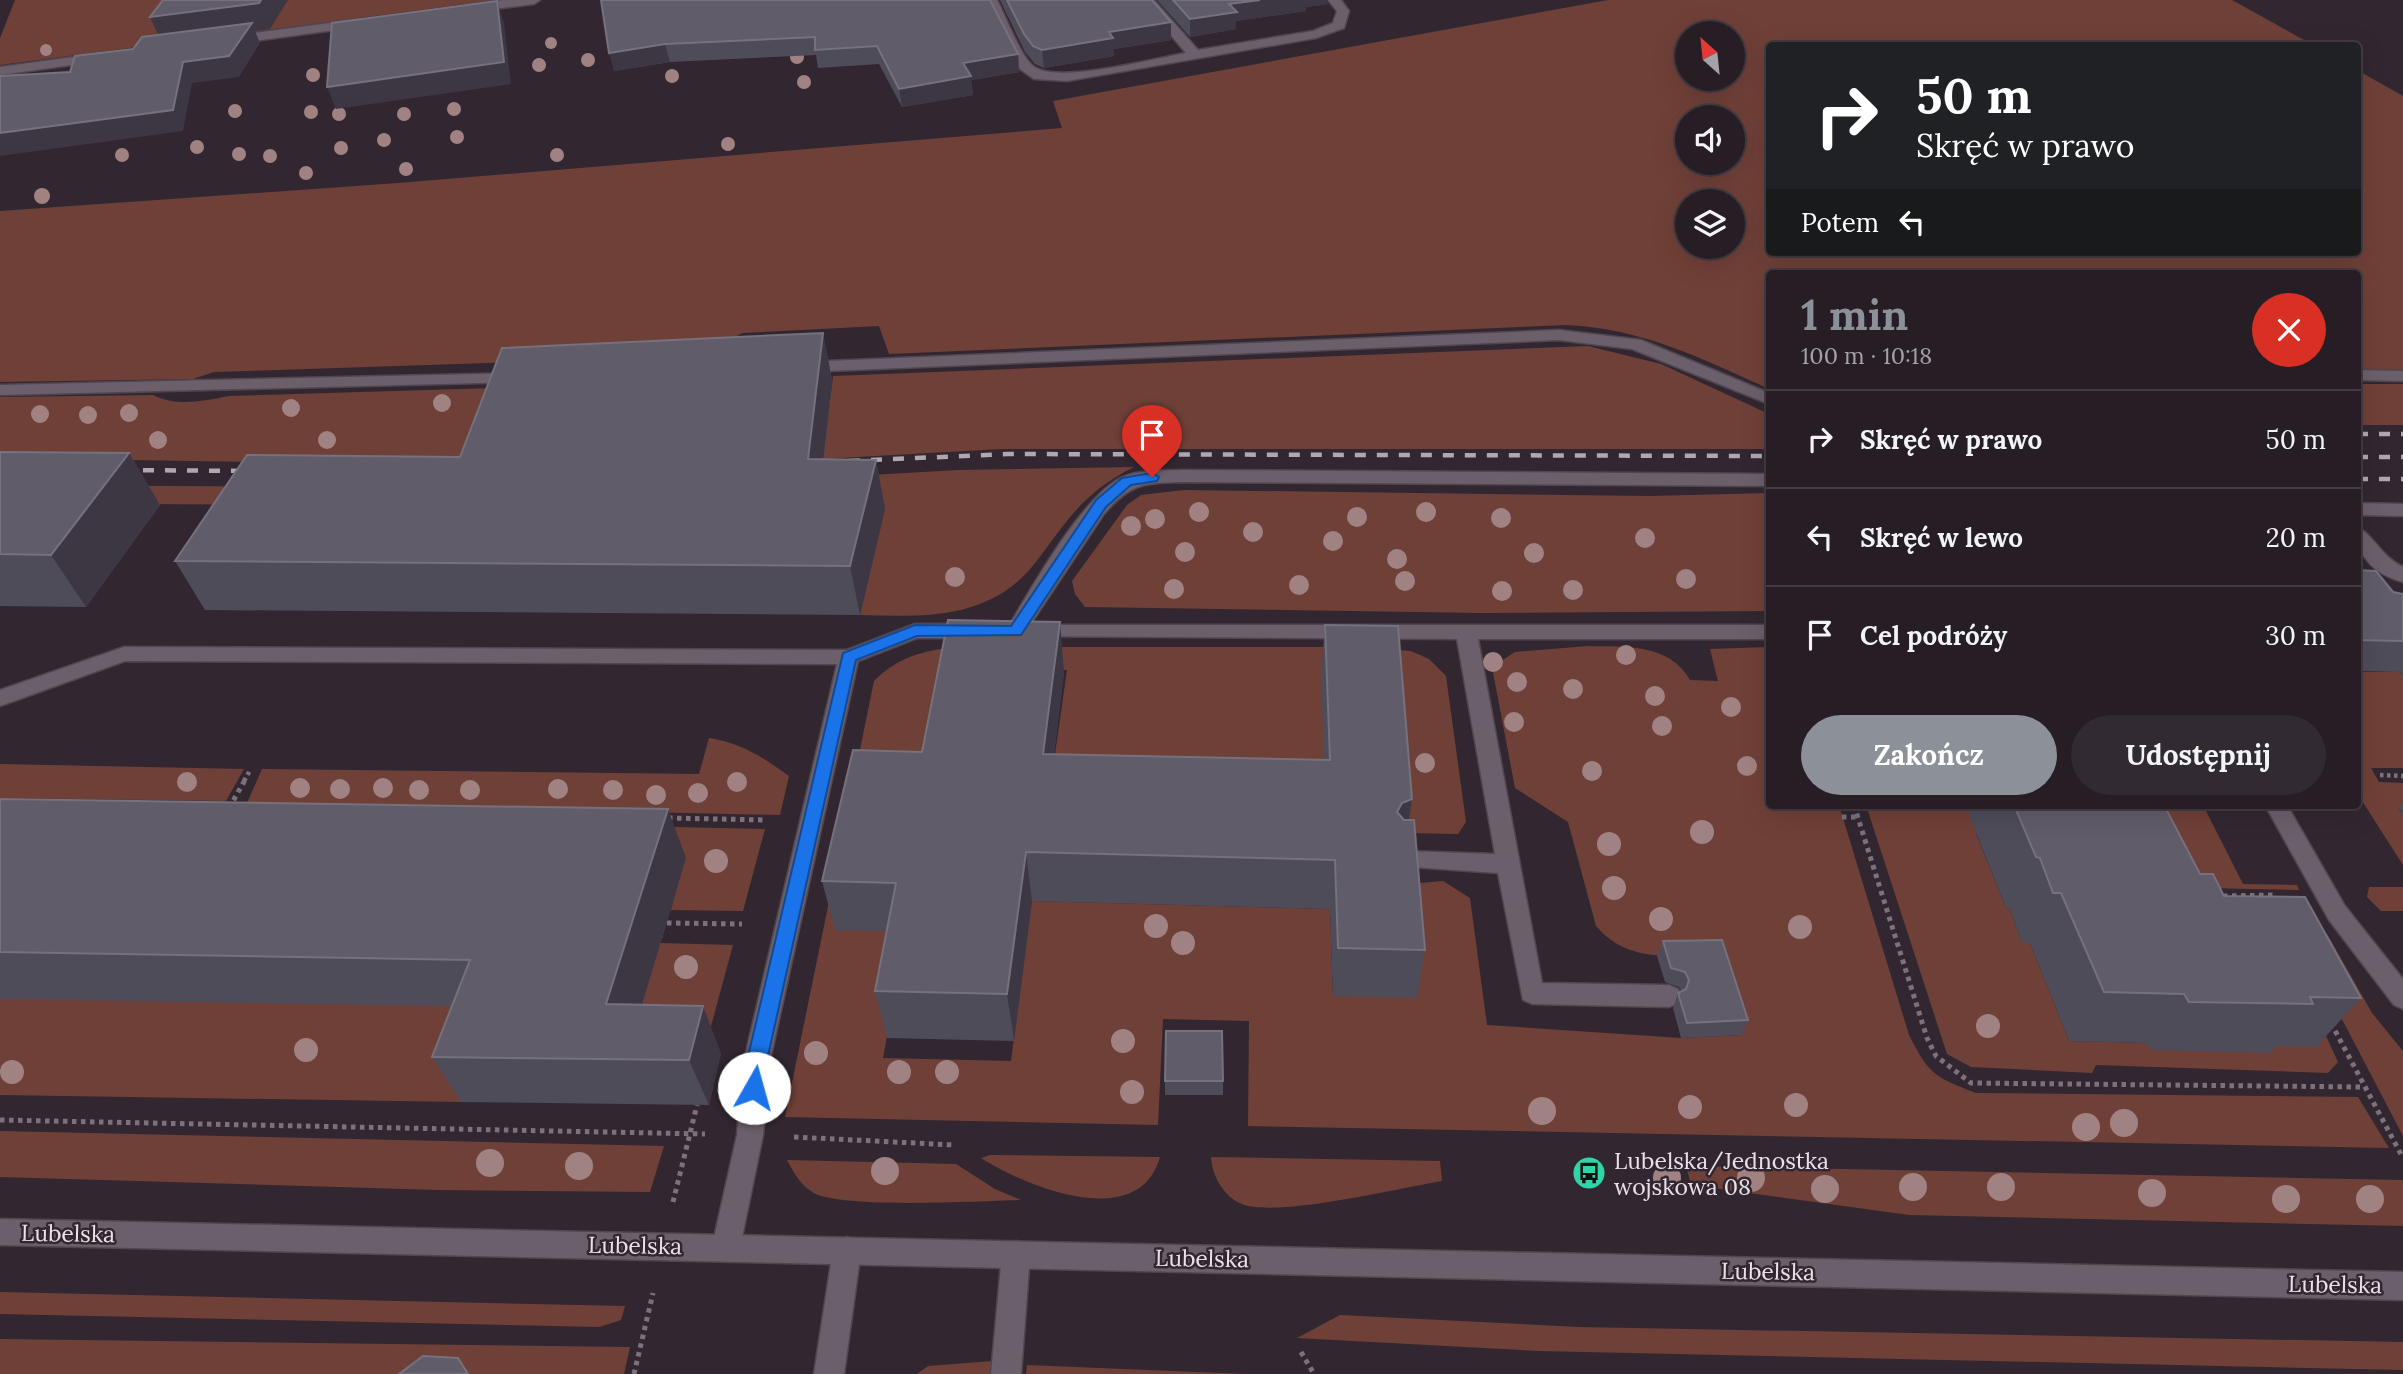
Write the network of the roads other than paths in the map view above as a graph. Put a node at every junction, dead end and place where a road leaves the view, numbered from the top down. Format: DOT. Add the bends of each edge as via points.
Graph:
graph roads {
  1 [pos="534,0"];
  2 [pos="991,0"];
  3 [pos="1147,0"];
  4 [pos="1338,6"];
  5 [pos="457,10"];
  6 [pos="379,21"];
  7 [pos="222,41"];
  8 [pos="117,55"];
  9 [pos="1196,56"];
  10 [pos="0,71"];
  11 [pos="790,368"];
  12 [pos="2361,375"];
  13 [pos="2403,376"];
  14 [pos="532,378"];
  15 [pos="0,390"];
  16 [pos="1766,399"];
  17 [pos="1766,480"];
  18 [pos="2361,509"];
  19 [pos="2403,510"];
  20 [pos="2361,539"];
  21 [pos="2403,575"];
  22 [pos="1016,631"];
  23 [pos="1466,631"];
  24 [pos="1766,632"];
  25 [pos="849,657"];
  26 [pos="0,698"];
  27 [pos="2278,809"];
  28 [pos="1405,860"];
  29 [pos="1507,864"];
  30 [pos="1670,996"];
  31 [pos="2403,998"];
  32 [pos="0,1232"];
  33 [pos="726,1247"];
  34 [pos="847,1250"];
  35 [pos="1016,1254"];
  36 [pos="2403,1286"];
  37 [pos="829,1374"];
  38 [pos="1006,1374"];
  1 -- 5 [label="street"];
  2 -- 9 [label="street" via="1025,66 1039,76 1067,77"];
  3 -- 9 [label="street"];
  4 -- 9 [label="street" via="1339,25 1316,34"];
  6 -- 7 [label="street"];
  8 -- 10 [label="street"];
  11 -- 16 [label="street" via="1559,335 1635,344"];
  12 -- 13 [label="street"];
  14 -- 15 [label="street"];
  17 -- 22 [label="street" via="1283,476 1152,477 1127,482 1101,503"];
  18 -- 19 [label="street"];
  20 -- 21 [label="street" via="2381,565"];
  22 -- 23 [label="street"];
  22 -- 25 [label="street" via="915,631"];
  23 -- 24 [label="street"];
  23 -- 29 [label="street"];
  25 -- 26 [label="street" via="124,654"];
  25 -- 33 [label="street" via="756,1065 750,1135"];
  27 -- 31 [label="street" via="2325,894"];
  28 -- 29 [label="street"];
  29 -- 30 [label="street" via="1532,993"];
  32 -- 33 [label="street, Lubelska"];
  33 -- 34 [label="street, Lubelska"];
  34 -- 35 [label="street, Lubelska"];
  34 -- 37 [label="street"];
  35 -- 36 [label="street, Lubelska"];
  35 -- 38 [label="street"];
}
